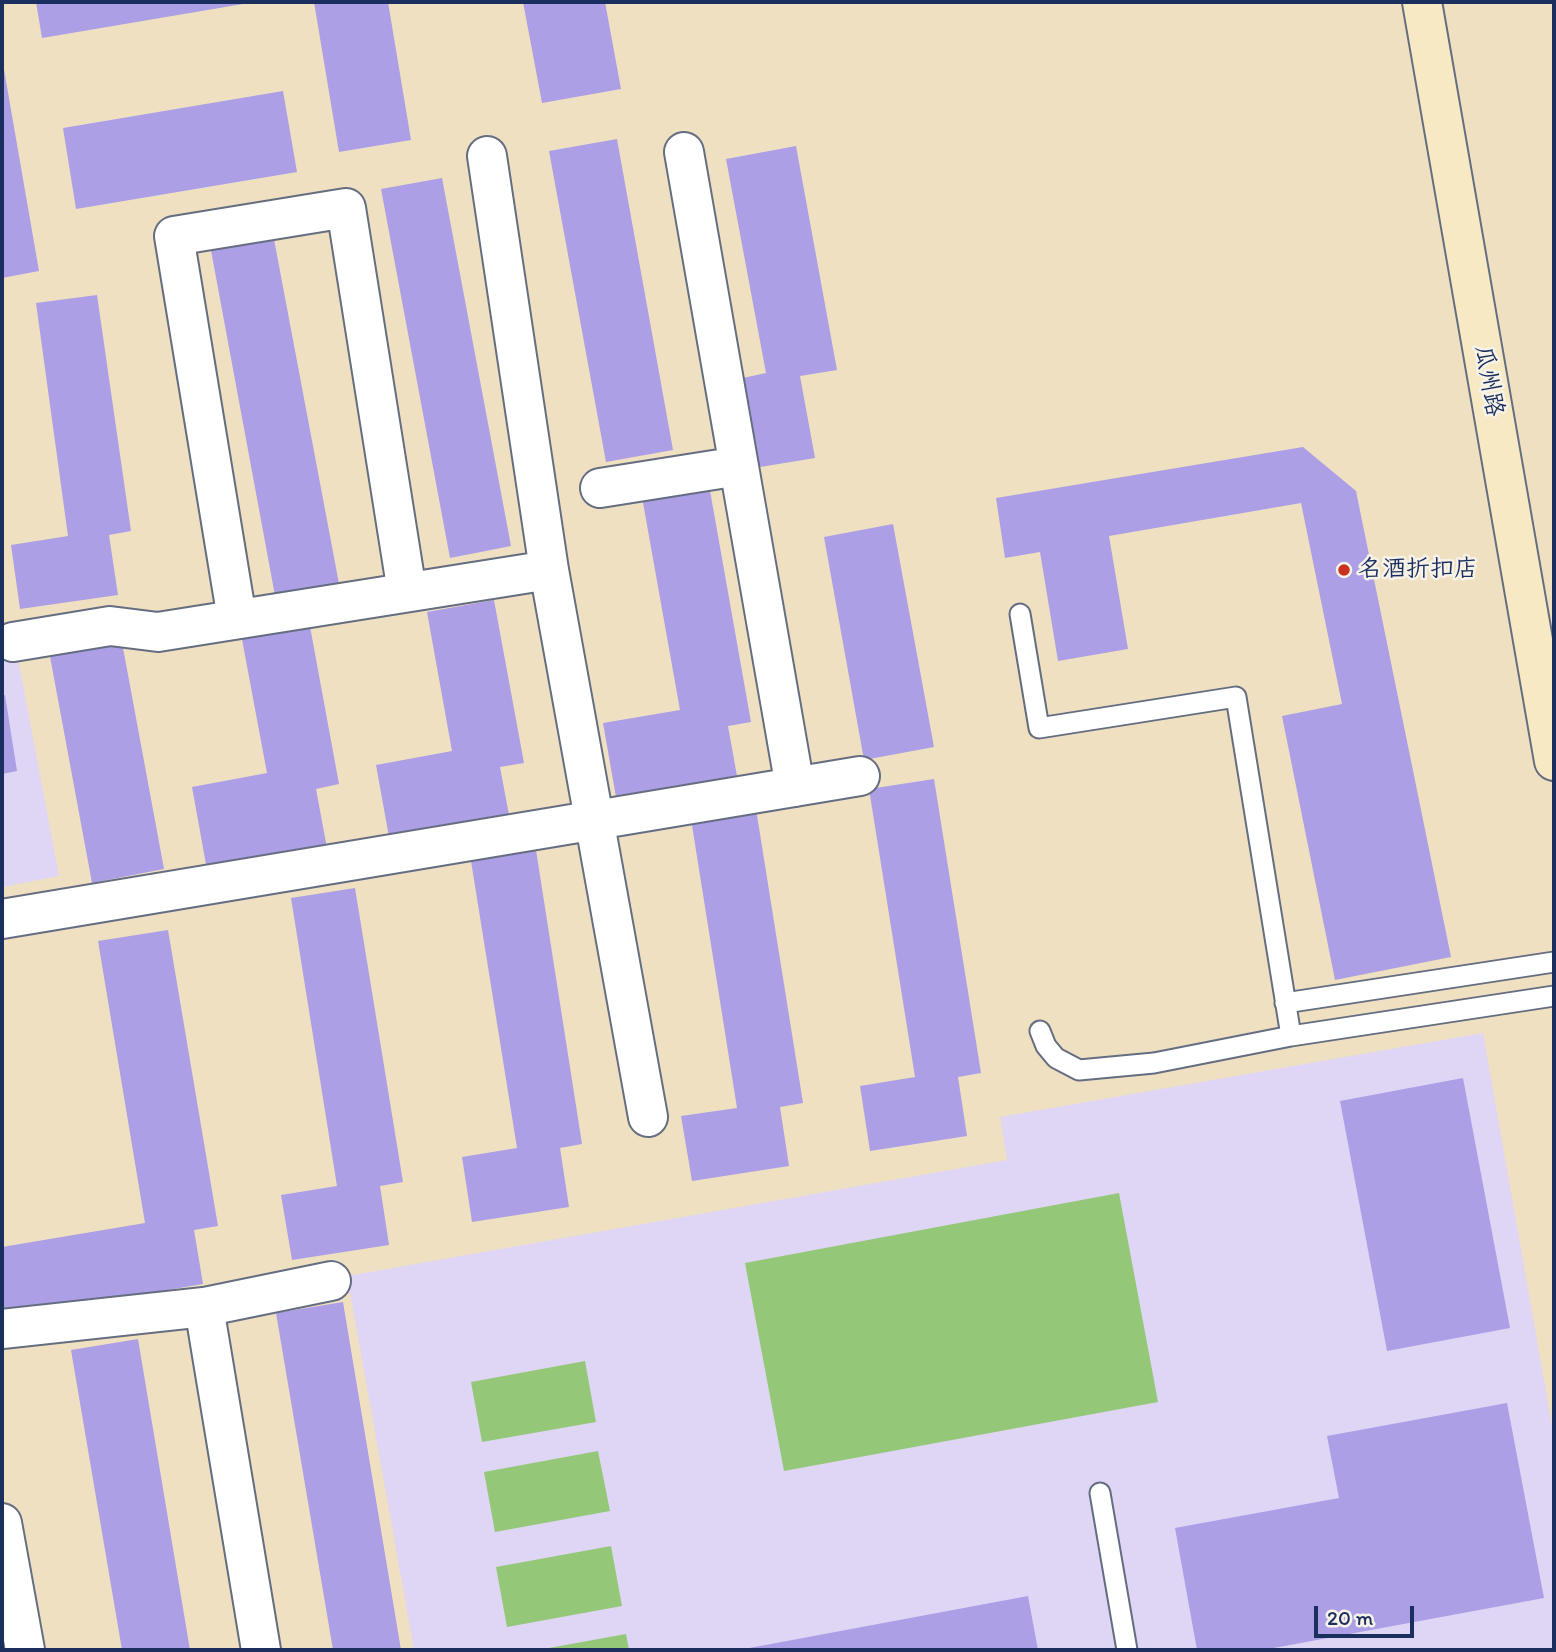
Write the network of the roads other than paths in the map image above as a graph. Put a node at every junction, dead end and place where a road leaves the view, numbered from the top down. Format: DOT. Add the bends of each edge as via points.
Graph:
graph roads {
  1 [pos="1422,2"];
  2 [pos="684,152"];
  3 [pos="487,156"];
  4 [pos="739,466"];
  5 [pos="600,488"];
  6 [pos="550,570"];
  7 [pos="407,592"];
  8 [pos="1020,614"];
  9 [pos="237,619"];
  10 [pos="13,642"];
  11 [pos="1554,761"];
  12 [pos="860,776"];
  13 [pos="795,787"];
  14 [pos="595,821"];
  15 [pos="2,919"];
  16 [pos="1554,962"];
  17 [pos="1554,996"];
  18 [pos="1285,1003"];
  19 [pos="1040,1031"];
  20 [pos="1290,1036"];
  21 [pos="648,1117"];
  22 [pos="331,1281"];
  23 [pos="204,1307"];
  24 [pos="2,1329"];
  25 [pos="1100,1493"];
  26 [pos="2,1523"];
  27 [pos="25,1650"];
  28 [pos="261,1650"];
  29 [pos="1127,1650"];
  1 -- 11 [label="street, 瓜州路"];
  2 -- 4 [label="street"];
  3 -- 6 [label="street"];
  4 -- 5 [label="street"];
  4 -- 13 [label="street"];
  6 -- 7 [label="street"];
  6 -- 14 [label="street"];
  7 -- 9 [label="street"];
  7 -- 9 [label="street" via="346,208 333,210 174,236"];
  8 -- 18 [label="lane" via="1039,728 1236,697"];
  9 -- 10 [label="street" via="158,632 110,626"];
  12 -- 13 [label="street"];
  13 -- 14 [label="street"];
  14 -- 15 [label="street"];
  14 -- 21 [label="street"];
  16 -- 18 [label="lane"];
  17 -- 20 [label="lane"];
  18 -- 20 [label="lane"];
  19 -- 20 [label="lane" via="1056,1058 1079,1070 1154,1063"];
  22 -- 23 [label="street"];
  23 -- 24 [label="street"];
  23 -- 28 [label="street"];
  25 -- 29 [label="lane"];
  26 -- 27 [label="street"];
}
